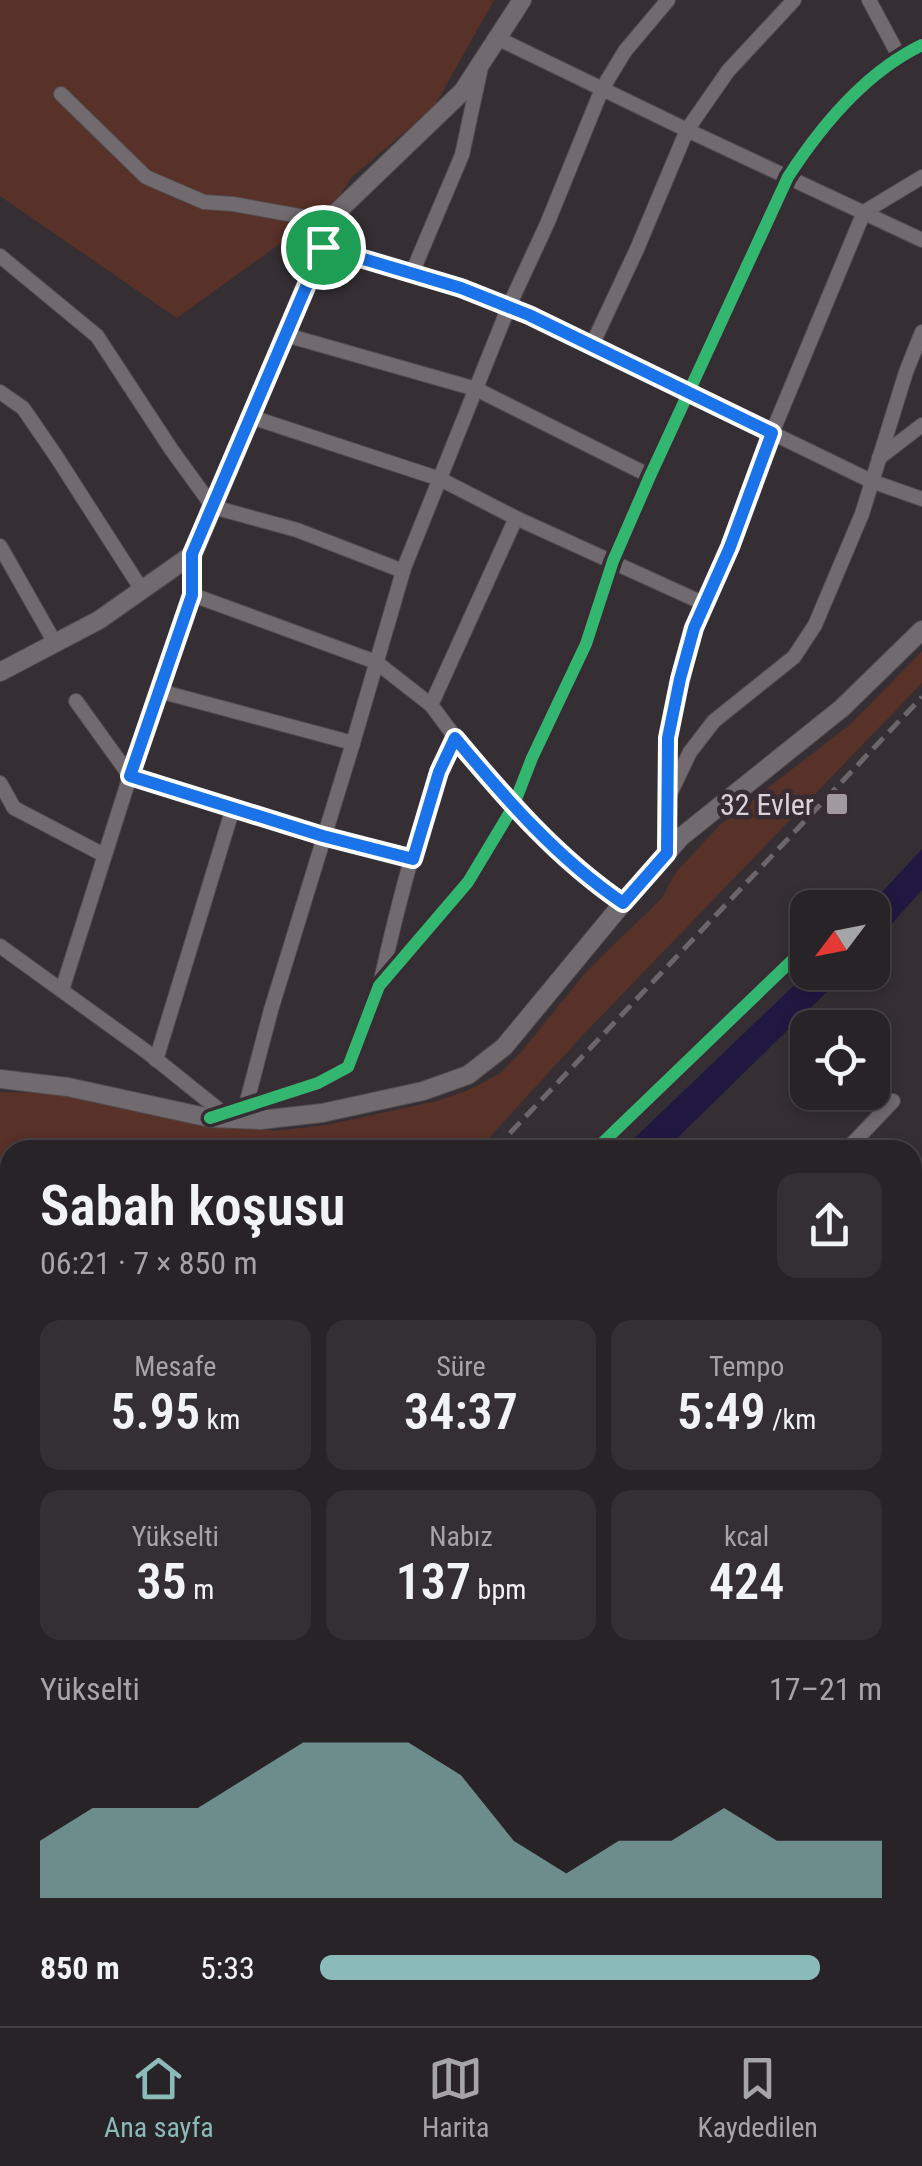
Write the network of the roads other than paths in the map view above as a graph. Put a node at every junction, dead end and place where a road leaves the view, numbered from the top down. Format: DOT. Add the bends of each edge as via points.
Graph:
graph roads {
  1 [pos="522,0"];
  2 [pos="668,0"];
  3 [pos="794,0"];
  4 [pos="868,0"];
  5 [pos="498,38"];
  6 [pos="922,45"];
  7 [pos="899,56"];
  8 [pos="482,61"];
  9 [pos="602,89"];
  10 [pos="60,94"];
  11 [pos="686,130"];
  12 [pos="788,177"];
  13 [pos="922,177"];
  14 [pos="864,212"];
  15 [pos="334,222"];
  16 [pos="922,240"];
  17 [pos="323,247"];
  18 [pos="0,256"];
  19 [pos="412,273"];
  20 [pos="509,306"];
  21 [pos="922,332"];
  22 [pos="286,335"];
  23 [pos="592,346"];
  24 [pos="476,390"];
  25 [pos="0,392"];
  26 [pos="689,393"];
  27 [pos="251,417"];
  28 [pos="922,425"];
  29 [pos="772,433"];
  30 [pos="878,459"];
  31 [pos="650,476"];
  32 [pos="440,479"];
  33 [pos="872,481"];
  34 [pos="922,499"];
  35 [pos="213,506"];
  36 [pos="516,518"];
  37 [pos="0,546"];
  38 [pos="192,554"];
  39 [pos="613,561"];
  40 [pos="403,571"];
  41 [pos="142,590"];
  42 [pos="192,595"];
  43 [pos="705,604"];
  44 [pos="922,630"];
  45 [pos="55,643"];
  46 [pos="376,662"];
  47 [pos="0,672"];
  48 [pos="159,692"];
  49 [pos="76,701"];
  50 [pos="431,705"];
  51 [pos="455,738"];
  52 [pos="354,744"];
  53 [pos="130,776"];
  54 [pos="0,784"];
  55 [pos="668,798"];
  56 [pos="512,807"];
  57 [pos="233,808"];
  58 [pos="323,836"];
  59 [pos="667,853"];
  60 [pos="104,855"];
  61 [pos="413,859"];
  62 [pos="623,903"];
  63 [pos="0,946"];
  64 [pos="379,986"];
  65 [pos="62,990"];
  66 [pos="156,1060"];
  67 [pos="0,1079"];
  68 [pos="893,1101"];
  69 [pos="246,1105"];
  70 [pos="217,1115"];
  71 [pos="860,1140"];
  1 -- 5 [label="street"];
  2 -- 9 [label="street"];
  3 -- 11 [label="street" via="728,71"];
  4 -- 7 [label="street"];
  5 -- 8 [label="street"];
  5 -- 9 [label="street"];
  6 -- 7 [label="street"];
  7 -- 12 [label="street" via="850,99"];
  8 -- 15 [label="street" via="462,91"];
  8 -- 19 [label="street" via="462,156"];
  9 -- 11 [label="street"];
  9 -- 20 [label="street"];
  10 -- 15 [label="street" via="146,177 204,202"];
  11 -- 12 [label="street"];
  11 -- 23 [label="street"];
  12 -- 14 [label="street"];
  12 -- 26 [label="street"];
  13 -- 14 [label="street"];
  14 -- 16 [label="street"];
  14 -- 29 [label="street"];
  15 -- 17 [label="street"];
  17 -- 19 [label="street"];
  17 -- 22 [label="street"];
  18 -- 35 [label="street" via="97,336"];
  19 -- 20 [label="street"];
  20 -- 23 [label="street"];
  20 -- 24 [label="street"];
  21 -- 30 [label="street"];
  22 -- 24 [label="street"];
  22 -- 27 [label="street"];
  23 -- 26 [label="street"];
  24 -- 31 [label="street"];
  24 -- 32 [label="street"];
  25 -- 41 [label="street" via="23,408"];
  26 -- 29 [label="street"];
  26 -- 31 [label="street"];
  27 -- 32 [label="street"];
  27 -- 35 [label="street"];
  28 -- 30 [label="street"];
  29 -- 33 [label="street"];
  29 -- 43 [label="street"];
  30 -- 33 [label="street"];
  31 -- 39 [label="street"];
  32 -- 36 [label="street"];
  32 -- 40 [label="street"];
  33 -- 34 [label="street"];
  33 -- 55 [label="street" via="815,625 794,657 714,721"];
  35 -- 38 [label="street"];
  35 -- 40 [label="street"];
  36 -- 39 [label="street"];
  36 -- 50 [label="street"];
  37 -- 45 [label="street"];
  38 -- 41 [label="street"];
  38 -- 42 [label="street"];
  39 -- 43 [label="street"];
  39 -- 56 [label="street" via="586,644"];
  40 -- 46 [label="street"];
  41 -- 45 [label="street"];
  42 -- 46 [label="street"];
  42 -- 48 [label="street"];
  43 -- 55 [label="street" via="668,738"];
  44 -- 59 [label="street" via="842,708"];
  45 -- 47 [label="street"];
  46 -- 50 [label="street"];
  46 -- 52 [label="street"];
  48 -- 52 [label="street"];
  48 -- 53 [label="street"];
  49 -- 53 [label="street"];
  50 -- 51 [label="street"];
  51 -- 56 [label="street"];
  51 -- 61 [label="street"];
  52 -- 58 [label="street"];
  53 -- 57 [label="street"];
  53 -- 60 [label="street"];
  54 -- 60 [label="street" via="14,808"];
  55 -- 59 [label="street"];
  56 -- 62 [label="street"];
  56 -- 64 [label="street" via="468,882"];
  57 -- 58 [label="street"];
  57 -- 66 [label="street"];
  58 -- 61 [label="street"];
  58 -- 69 [label="street"];
  59 -- 62 [label="street"];
  60 -- 65 [label="street"];
  61 -- 64 [label="street"];
  62 -- 70 [label="street" via="504,1047 468,1075 322,1112 260,1120"];
  63 -- 65 [label="street"];
  64 -- 69 [label="street" via="348,1067"];
  65 -- 66 [label="street"];
  66 -- 70 [label="street"];
  67 -- 70 [label="street"];
  68 -- 71 [label="street"];
  69 -- 70 [label="street"];
}
